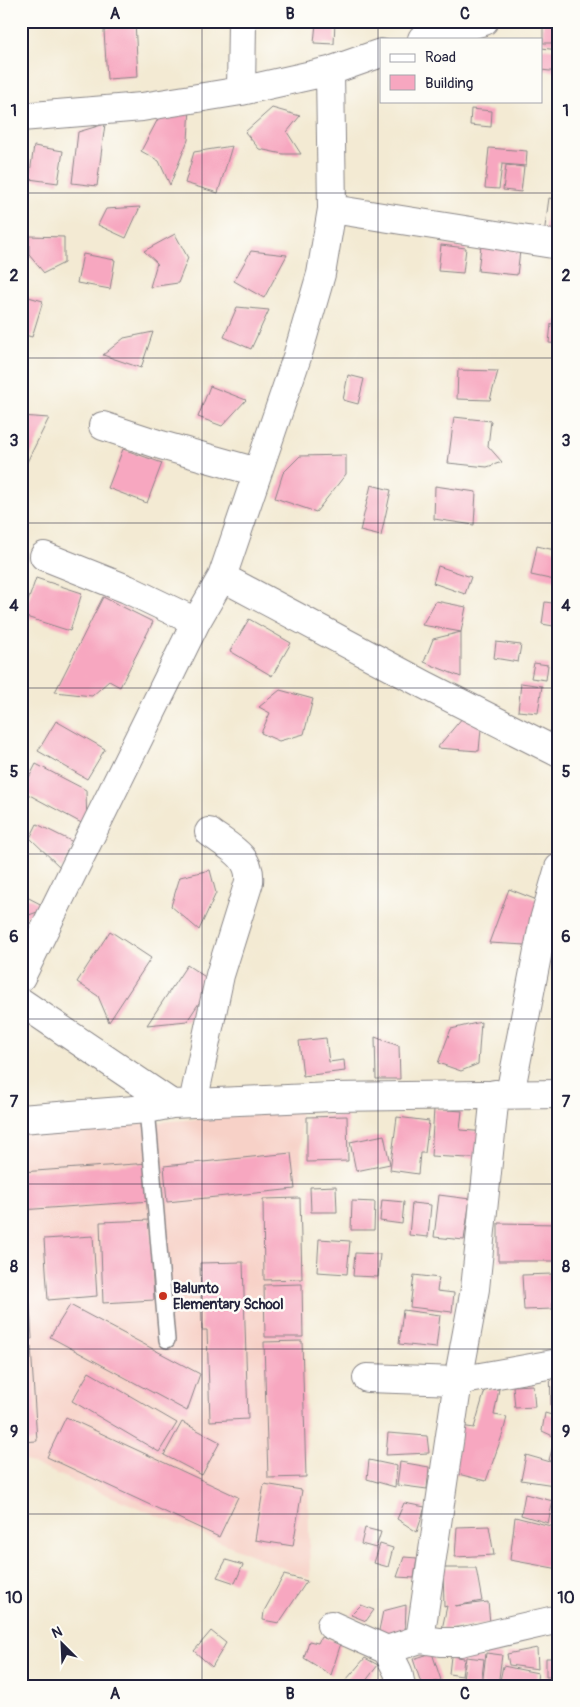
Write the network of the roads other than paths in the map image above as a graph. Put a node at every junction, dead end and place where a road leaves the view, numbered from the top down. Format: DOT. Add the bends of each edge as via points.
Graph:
graph roads {
  1 [pos="242,21"];
  2 [pos="484,21"];
  3 [pos="425,38"];
  4 [pos="380,53"];
  5 [pos="330,71"];
  6 [pos="241,91"];
  7 [pos="21,117"];
  8 [pos="332,209"];
  9 [pos="559,244"];
  10 [pos="103,426"];
  11 [pos="257,472"];
  12 [pos="44,556"];
  13 [pos="222,577"];
  14 [pos="196,622"];
  15 [pos="559,753"];
  16 [pos="209,832"];
  17 [pos="559,868"];
  18 [pos="21,977"];
  19 [pos="21,1002"];
  20 [pos="503,1094"];
  21 [pos="559,1094"];
  22 [pos="171,1105"];
  23 [pos="21,1118"];
  24 [pos="166,1340"];
  25 [pos="559,1363"];
  26 [pos="367,1378"];
  27 [pos="458,1381"];
  28 [pos="559,1619"];
  29 [pos="331,1625"];
  30 [pos="420,1639"];
  31 [pos="387,1650"];
  32 [pos="401,1686"];
  1 -- 6 [label="street"];
  2 -- 3 [label="street"];
  4 -- 5 [label="street"];
  5 -- 6 [label="street"];
  5 -- 8 [label="street"];
  6 -- 7 [label="street" via="142,107"];
  8 -- 9 [label="street"];
  8 -- 11 [label="street" via="320,274 297,357"];
  10 -- 11 [label="street"];
  11 -- 13 [label="street"];
  12 -- 14 [label="street" via="127,589"];
  13 -- 14 [label="street"];
  13 -- 15 [label="street"];
  14 -- 18 [label="street"];
  16 -- 22 [label="street" via="240,855 250,871 220,975"];
  17 -- 20 [label="street"];
  19 -- 22 [label="street"];
  20 -- 21 [label="street"];
  20 -- 22 [label="street" via="332,1097"];
  20 -- 27 [label="street" via="475,1289"];
  22 -- 23 [label="street"];
  22 -- 24 [label="lane"];
  25 -- 27 [label="street"];
  26 -- 27 [label="street"];
  27 -- 30 [label="street"];
  28 -- 30 [label="street" via="460,1642"];
  29 -- 31 [label="street"];
  30 -- 31 [label="street"];
  31 -- 32 [label="street"];
}
